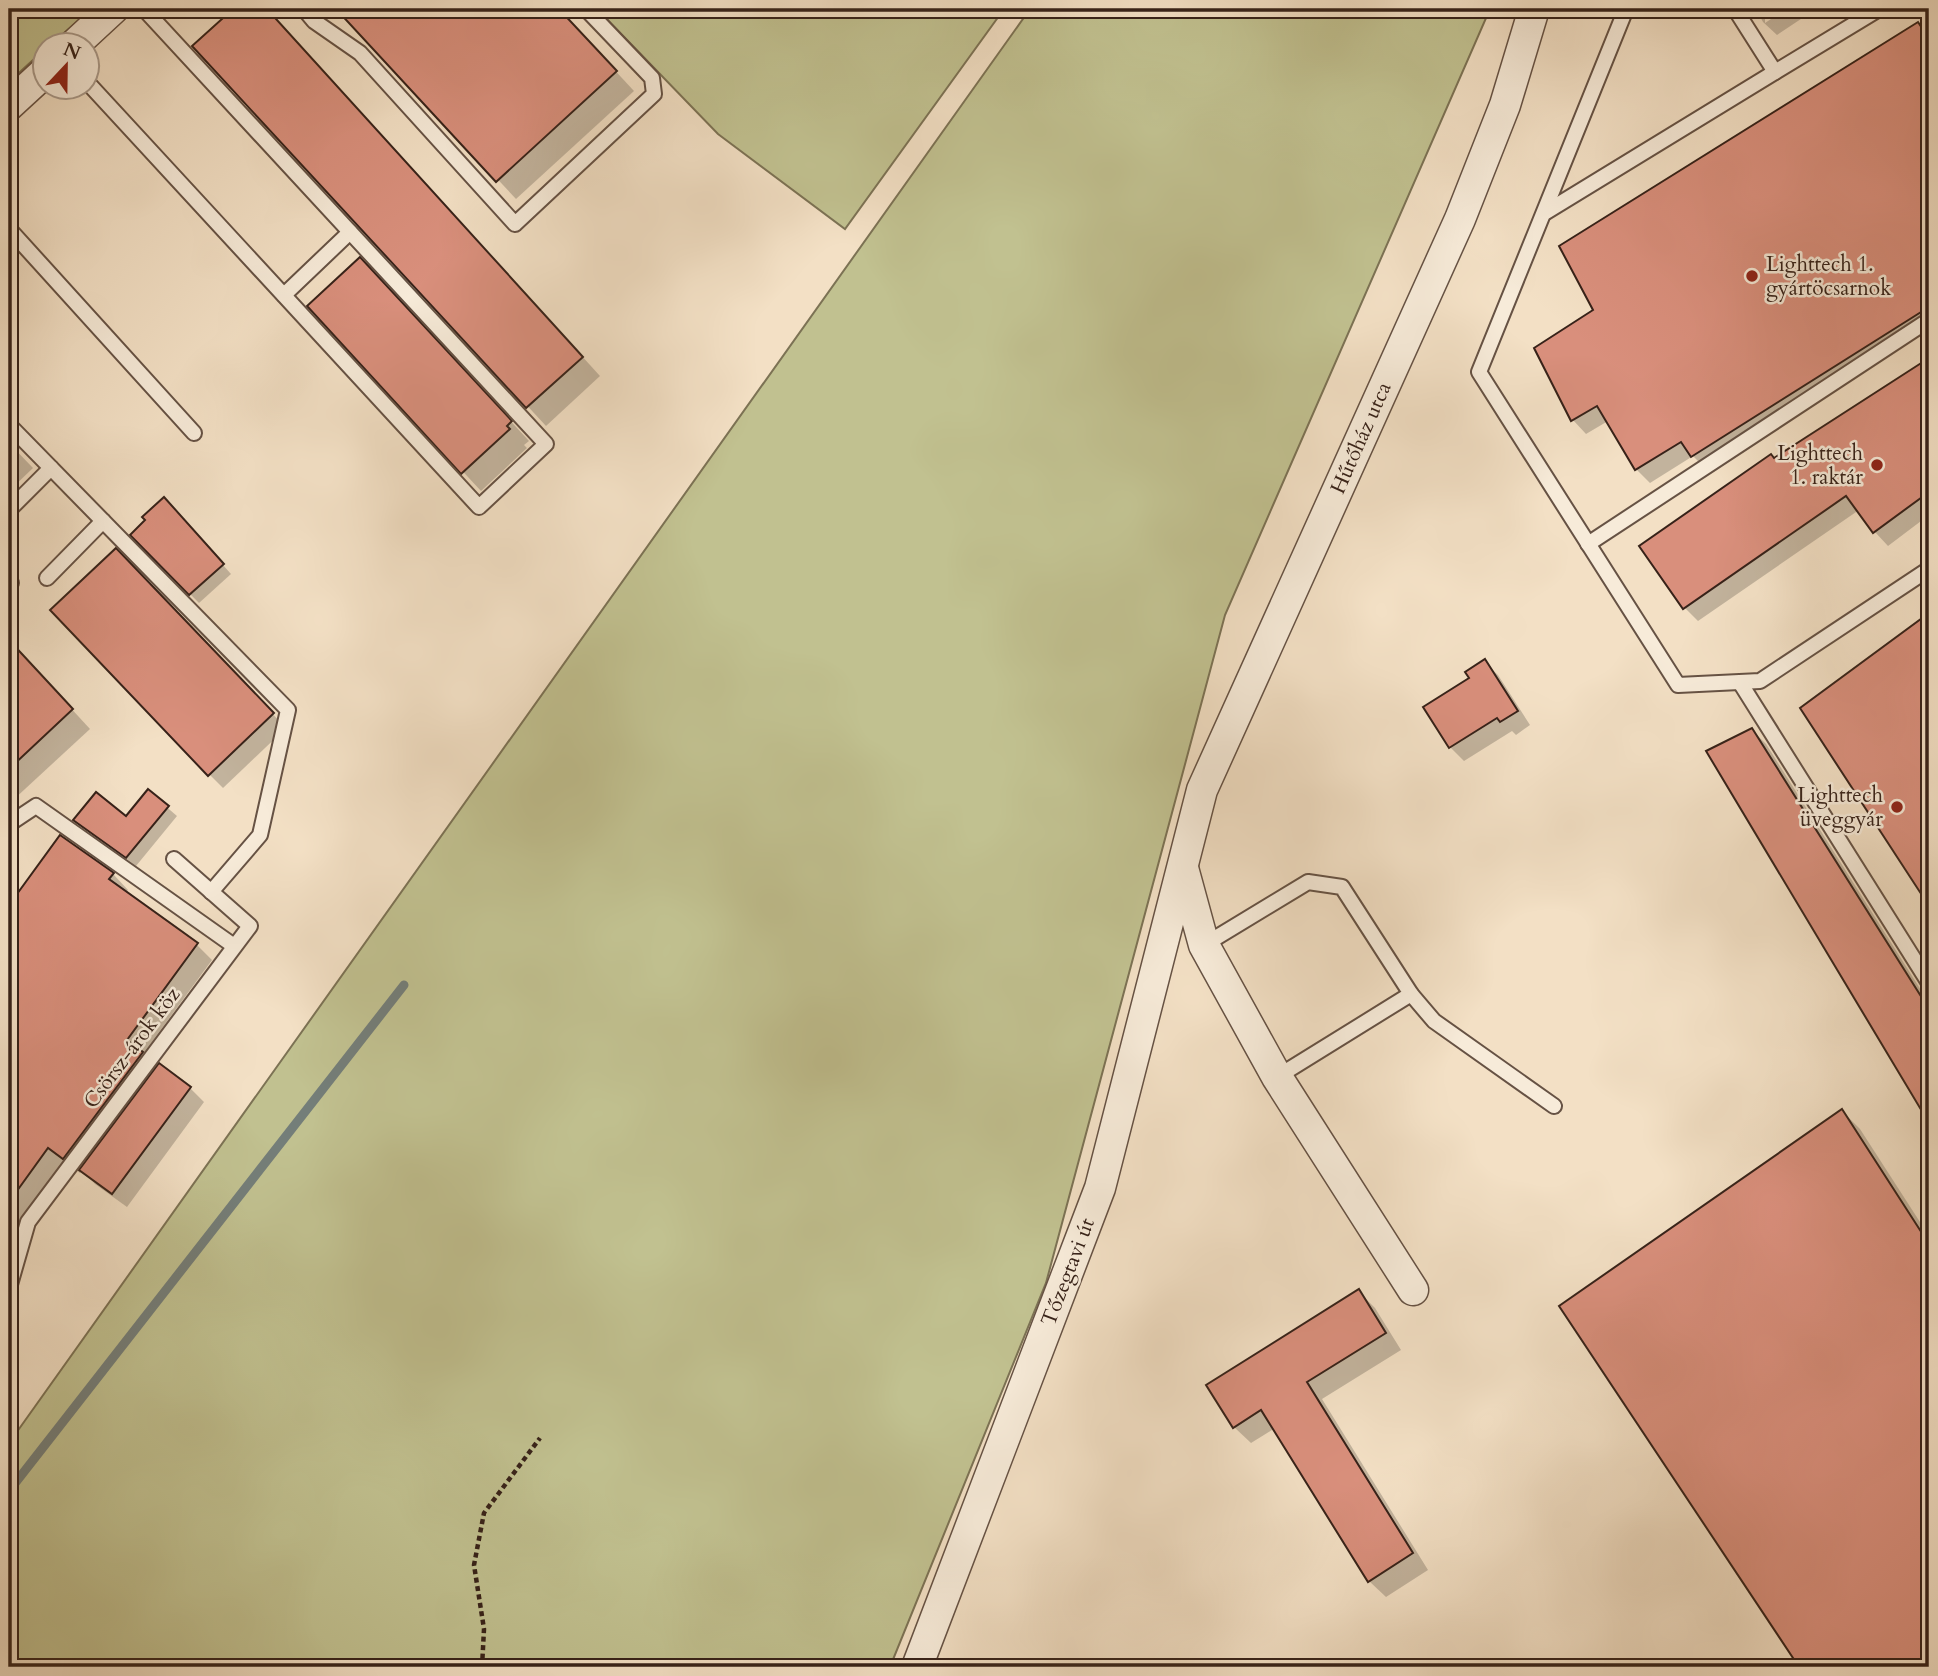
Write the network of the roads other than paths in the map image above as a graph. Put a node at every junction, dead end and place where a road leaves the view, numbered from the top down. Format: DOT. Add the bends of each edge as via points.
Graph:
graph roads {
  1 [pos="113,9"];
  2 [pos="144,9"];
  3 [pos="304,9"];
  4 [pos="586,9"];
  5 [pos="1534,9"];
  6 [pos="1626,9"];
  7 [pos="1735,9"];
  8 [pos="1879,9"];
  9 [pos="1926,9"];
  10 [pos="1929,13"];
  11 [pos="88,32"];
  12 [pos="1775,72"];
  13 [pos="32,83"];
  14 [pos="102,98"];
  15 [pos="9,104"];
  16 [pos="1546,212"];
  17 [pos="9,229"];
  18 [pos="350,232"];
  19 [pos="284,295"];
  20 [pos="1929,320"];
  21 [pos="9,425"];
  22 [pos="194,433"];
  23 [pos="51,468"];
  24 [pos="9,510"];
  25 [pos="103,521"];
  26 [pos="1588,544"];
  27 [pos="1929,569"];
  28 [pos="47,578"];
  29 [pos="1741,684"];
  30 [pos="9,824"];
  31 [pos="174,859"];
  32 [pos="1182,864"];
  33 [pos="211,892"];
  34 [pos="1204,945"];
  35 [pos="234,946"];
  36 [pos="1929,983"];
  37 [pos="1411,994"];
  38 [pos="1277,1077"];
  39 [pos="1554,1107"];
  40 [pos="9,1288"];
  41 [pos="1413,1290"];
  42 [pos="917,1667"];
  1 -- 11 [label="street"];
  2 -- 18 [label="lane"];
  3 -- 4 [label="lane" via="360,54 515,224 654,94 652,78"];
  5 -- 32 [label="street, Hűtőház utca" via="1505,105 1460,219 1202,790"];
  6 -- 16 [label="lane"];
  7 -- 12 [label="lane"];
  8 -- 12 [label="lane"];
  9 -- 10 [label="lane"];
  12 -- 16 [label="lane"];
  13 -- 15 [label="street"];
  14 -- 19 [label="lane"];
  16 -- 26 [label="lane" via="1479,372"];
  17 -- 22 [label="lane"];
  18 -- 19 [label="lane"];
  18 -- 19 [label="lane" via="547,444 479,506"];
  20 -- 26 [label="lane"];
  21 -- 23 [label="lane"];
  23 -- 24 [label="lane"];
  23 -- 25 [label="lane"];
  25 -- 28 [label="lane"];
  25 -- 33 [label="lane" via="288,710 260,835"];
  26 -- 29 [label="lane" via="1678,685"];
  27 -- 29 [label="lane" via="1760,681"];
  29 -- 36 [label="lane"];
  30 -- 35 [label="lane" via="36,806"];
  31 -- 33 [label="lane, Csörsz-árok köz"];
  32 -- 34 [label="street"];
  32 -- 42 [label="street, Tőzegtavi út" via="1100,1188"];
  33 -- 35 [label="lane, Csörsz-árok köz" via="250,926"];
  34 -- 37 [label="lane" via="1308,882 1342,887"];
  34 -- 38 [label="street"];
  35 -- 40 [label="lane, Csörsz-árok köz" via="29,1222"];
  37 -- 38 [label="lane"];
  37 -- 39 [label="lane" via="1434,1021"];
  38 -- 41 [label="street"];
}
